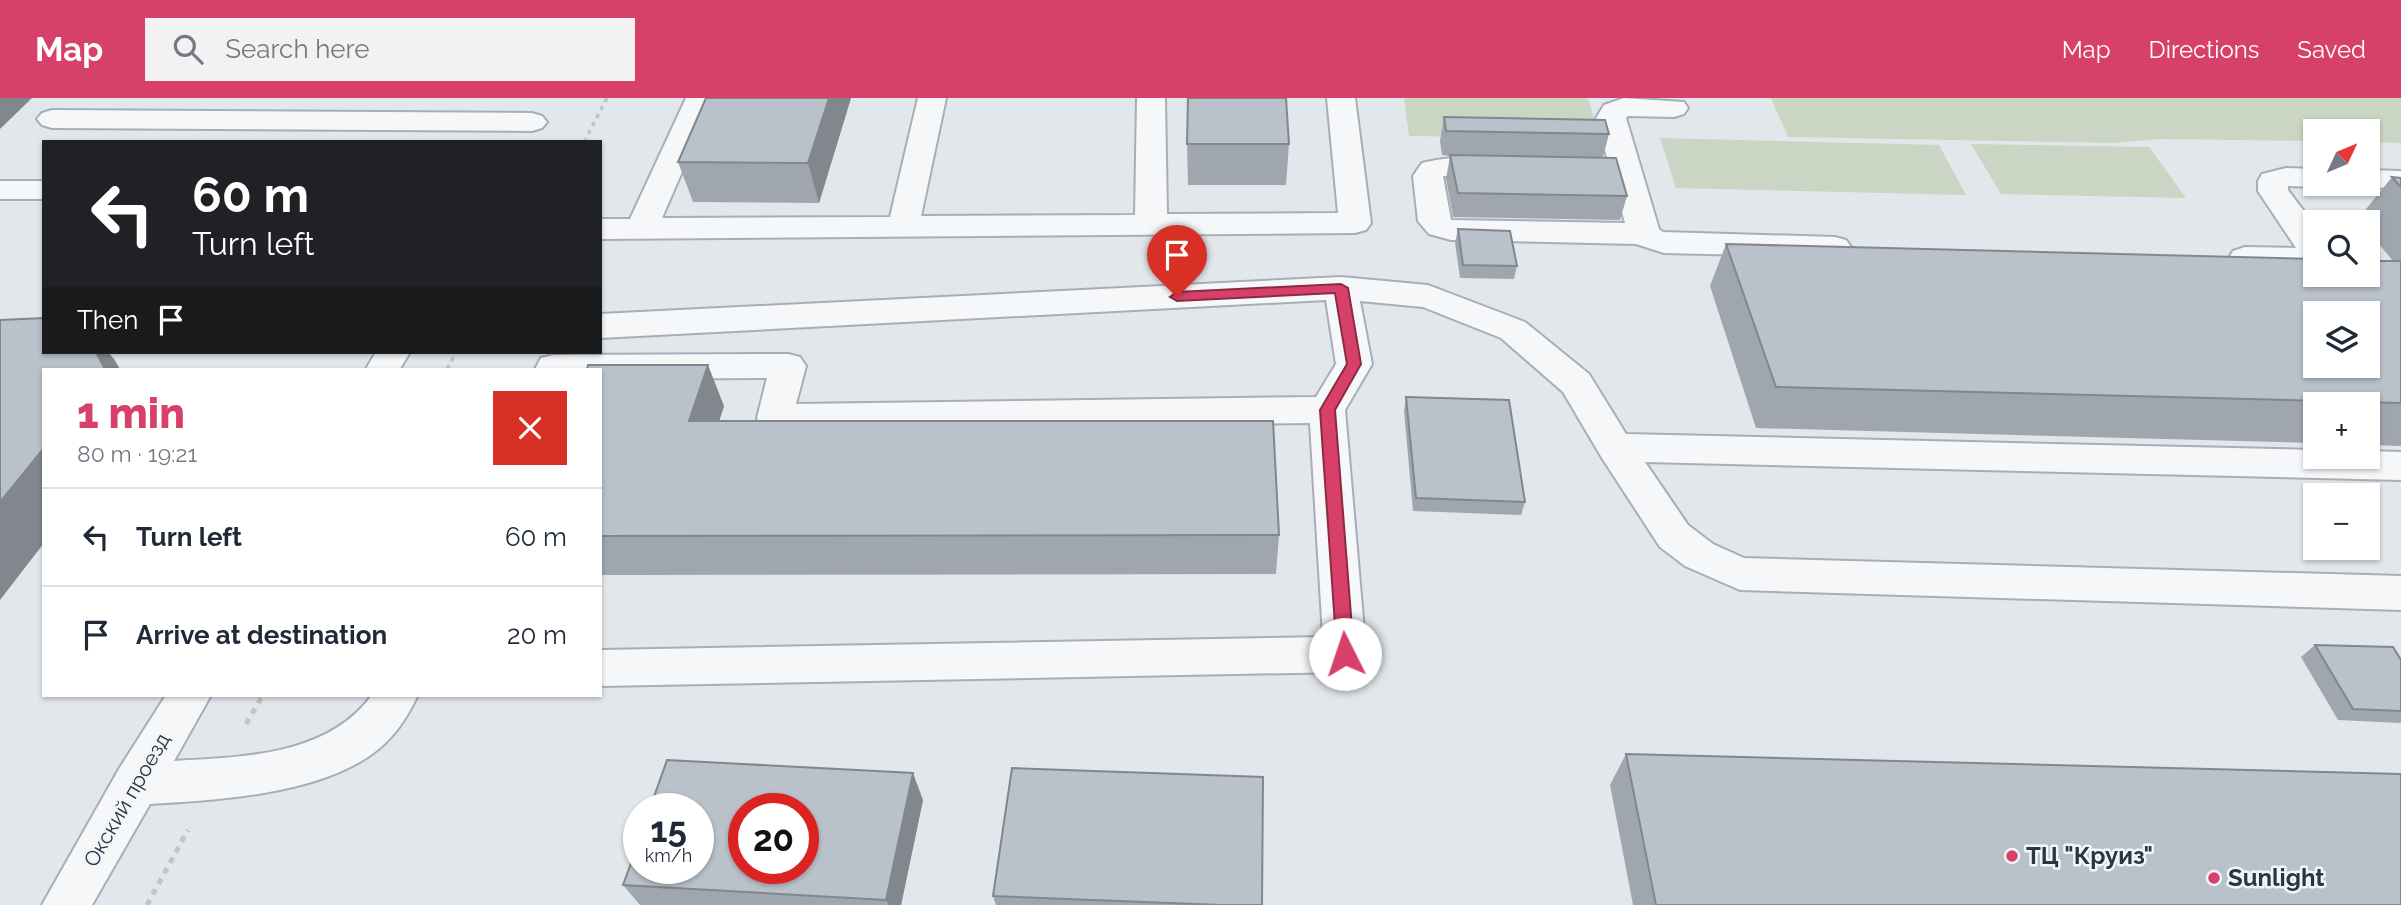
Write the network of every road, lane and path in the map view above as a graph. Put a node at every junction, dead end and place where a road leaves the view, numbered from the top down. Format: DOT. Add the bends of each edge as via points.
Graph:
graph roads {
  1 [pos="607,98"];
  2 [pos="700,98"];
  3 [pos="932,98"];
  4 [pos="1151,98"];
  5 [pos="1341,98"];
  6 [pos="1674,108"];
  7 [pos="52,119"];
  8 [pos="533,121"];
  9 [pos="585,140"];
  10 [pos="1534,168"];
  11 [pos="2303,178"];
  12 [pos="2380,179"];
  13 [pos="2401,180"];
  14 [pos="0,190"];
  15 [pos="42,190"];
  16 [pos="1151,225"];
  17 [pos="903,227"];
  18 [pos="602,229"];
  19 [pos="642,229"];
  20 [pos="1644,234"];
  21 [pos="1867,248"];
  22 [pos="2212,257"];
  23 [pos="1341,288"];
  24 [pos="602,326"];
  25 [pos="454,356"];
  26 [pos="448,368"];
  27 [pos="552,368"];
  28 [pos="1327,410"];
  29 [pos="1615,448"];
  30 [pos="2401,466"];
  31 [pos="2401,593"];
  32 [pos="602,668"];
  33 [pos="188,697"];
  34 [pos="395,697"];
  35 [pos="135,784"];
  36 [pos="66,905"];
  1 -- 9 [label="path"];
  2 -- 19 [label="street"];
  3 -- 17 [label="street"];
  4 -- 16 [label="street"];
  5 -- 16 [label="street" via="1355,223"];
  6 -- 20 [label="street" via="1624,107 1611,118 1613,170"];
  7 -- 8 [label="street"];
  10 -- 20 [label="street" via="1433,169 1428,176 1434,221 1451,230"];
  11 -- 22 [label="street" via="2273,181 2273,191 2312,244 2312,254 2294,260"];
  12 -- 13 [label="street"];
  14 -- 15 [label="street"];
  16 -- 17 [label="street"];
  17 -- 19 [label="street"];
  18 -- 19 [label="street"];
  20 -- 21 [label="street" via="1664,243"];
  23 -- 24 [label="street"];
  23 -- 28 [label="street" via="1354,364"];
  23 -- 29 [label="street" via="1428,296 1513,330 1576,383"];
  25 -- 26 [label="path"];
  27 -- 28 [label="street" via="788,366 775,418"];
  28 -- 32 [label="street" via="1345,654"];
  29 -- 30 [label="street"];
  29 -- 31 [label="street" via="1674,536 1699,555 1740,574"];
  33 -- 35 [label="street, Окский проезд"];
  34 -- 35 [label="street" via="363,736 315,762 215,779"];
  35 -- 36 [label="street, Окский проезд"];
}
